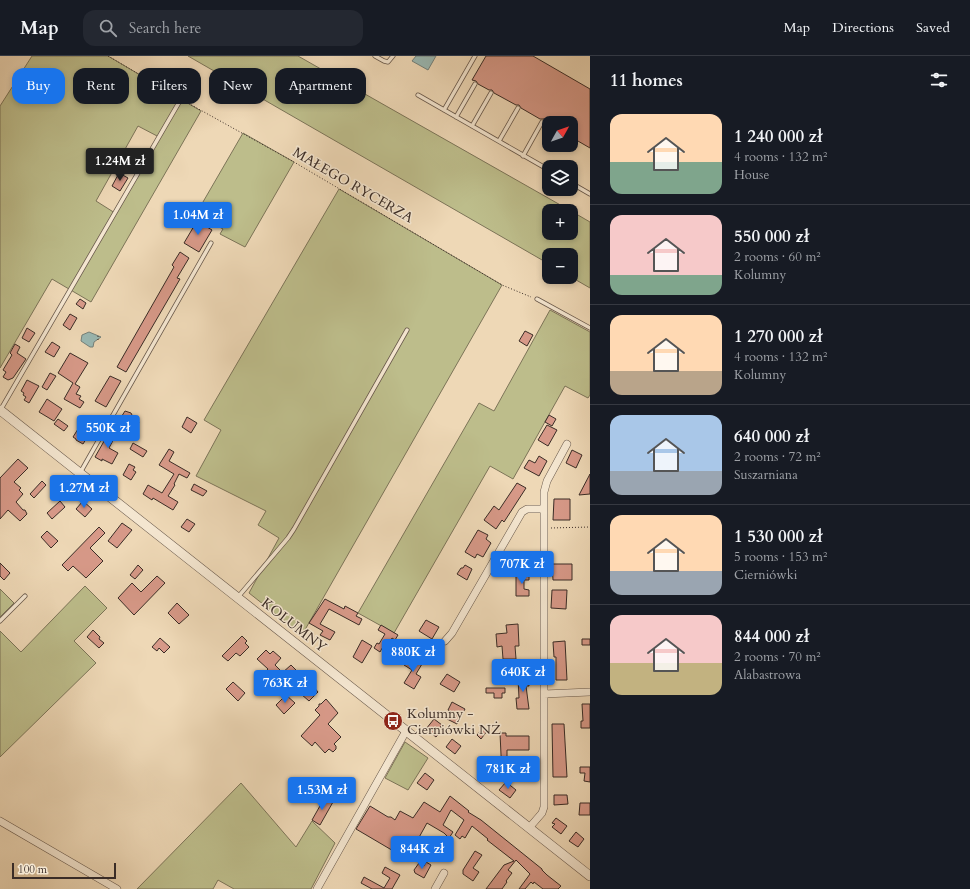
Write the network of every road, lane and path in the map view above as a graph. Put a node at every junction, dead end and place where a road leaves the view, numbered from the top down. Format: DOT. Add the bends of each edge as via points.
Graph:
graph roads {
  1 [pos="108,56"];
  2 [pos="375,56"];
  3 [pos="393,56"];
  4 [pos="475,56"];
  5 [pos="137,73"];
  6 [pos="475,84"];
  7 [pos="491,93"];
  8 [pos="418,95"];
  9 [pos="178,104"];
  10 [pos="190,104"];
  11 [pos="518,108"];
  12 [pos="444,110"];
  13 [pos="456,117"];
  14 [pos="542,122"];
  15 [pos="472,126"];
  16 [pos="498,141"];
  17 [pos="523,156"];
  18 [pos="542,166"];
  19 [pos="578,187"];
  20 [pos="590,194"];
  21 [pos="211,243"];
  22 [pos="537,299"];
  23 [pos="590,328"];
  24 [pos="408,330"];
  25 [pos="98,336"];
  26 [pos="98,340"];
  27 [pos="0,410"];
  28 [pos="568,444"];
  29 [pos="80,473"];
  30 [pos="544,509"];
  31 [pos="590,527"];
  32 [pos="544,528"];
  33 [pos="25,596"];
  34 [pos="237,598"];
  35 [pos="0,621"];
  36 [pos="445,641"];
  37 [pos="590,692"];
  38 [pos="544,694"];
  39 [pos="406,731"];
  40 [pos="0,821"];
  41 [pos="529,828"];
  42 [pos="444,873"];
  43 [pos="590,876"];
  44 [pos="116,889"];
  45 [pos="316,889"];
  46 [pos="435,889"];
  1 -- 5 [label="path, MAŁEGO RYCERZA"];
  2 -- 3 [label="lane" via="388,62"];
  4 -- 12 [label="lane"];
  6 -- 13 [label="lane"];
  7 -- 15 [label="lane"];
  8 -- 12 [label="lane"];
  9 -- 27 [label="lane"];
  10 -- 22 [label="path, MAŁEGO RYCERZA" via="294,162 502,285"];
  11 -- 16 [label="lane"];
  12 -- 13 [label="lane"];
  13 -- 15 [label="lane"];
  14 -- 17 [label="lane"];
  15 -- 16 [label="lane"];
  16 -- 17 [label="lane"];
  17 -- 18 [label="lane"];
  19 -- 20 [label="lane"];
  21 -- 29 [label="lane"];
  22 -- 23 [label="lane"];
  24 -- 34 [label="lane" via="291,534"];
  25 -- 26 [label="path"];
  27 -- 29 [label="street, KOLUMNY"];
  28 -- 30 [label="street" via="547,481"];
  29 -- 34 [label="street, KOLUMNY"];
  30 -- 32 [label="street"];
  30 -- 36 [label="street" via="527,509 522,512"];
  31 -- 32 [label="path"];
  32 -- 38 [label="street"];
  33 -- 35 [label="lane"];
  34 -- 39 [label="street, KOLUMNY"];
  37 -- 38 [label="street"];
  38 -- 41 [label="street" via="544,809"];
  39 -- 41 [label="street, KOLUMNY"];
  39 -- 45 [label="street"];
  40 -- 44 [label="street"];
  41 -- 43 [label="street, KOLUMNY"];
  42 -- 46 [label="street"];
}
